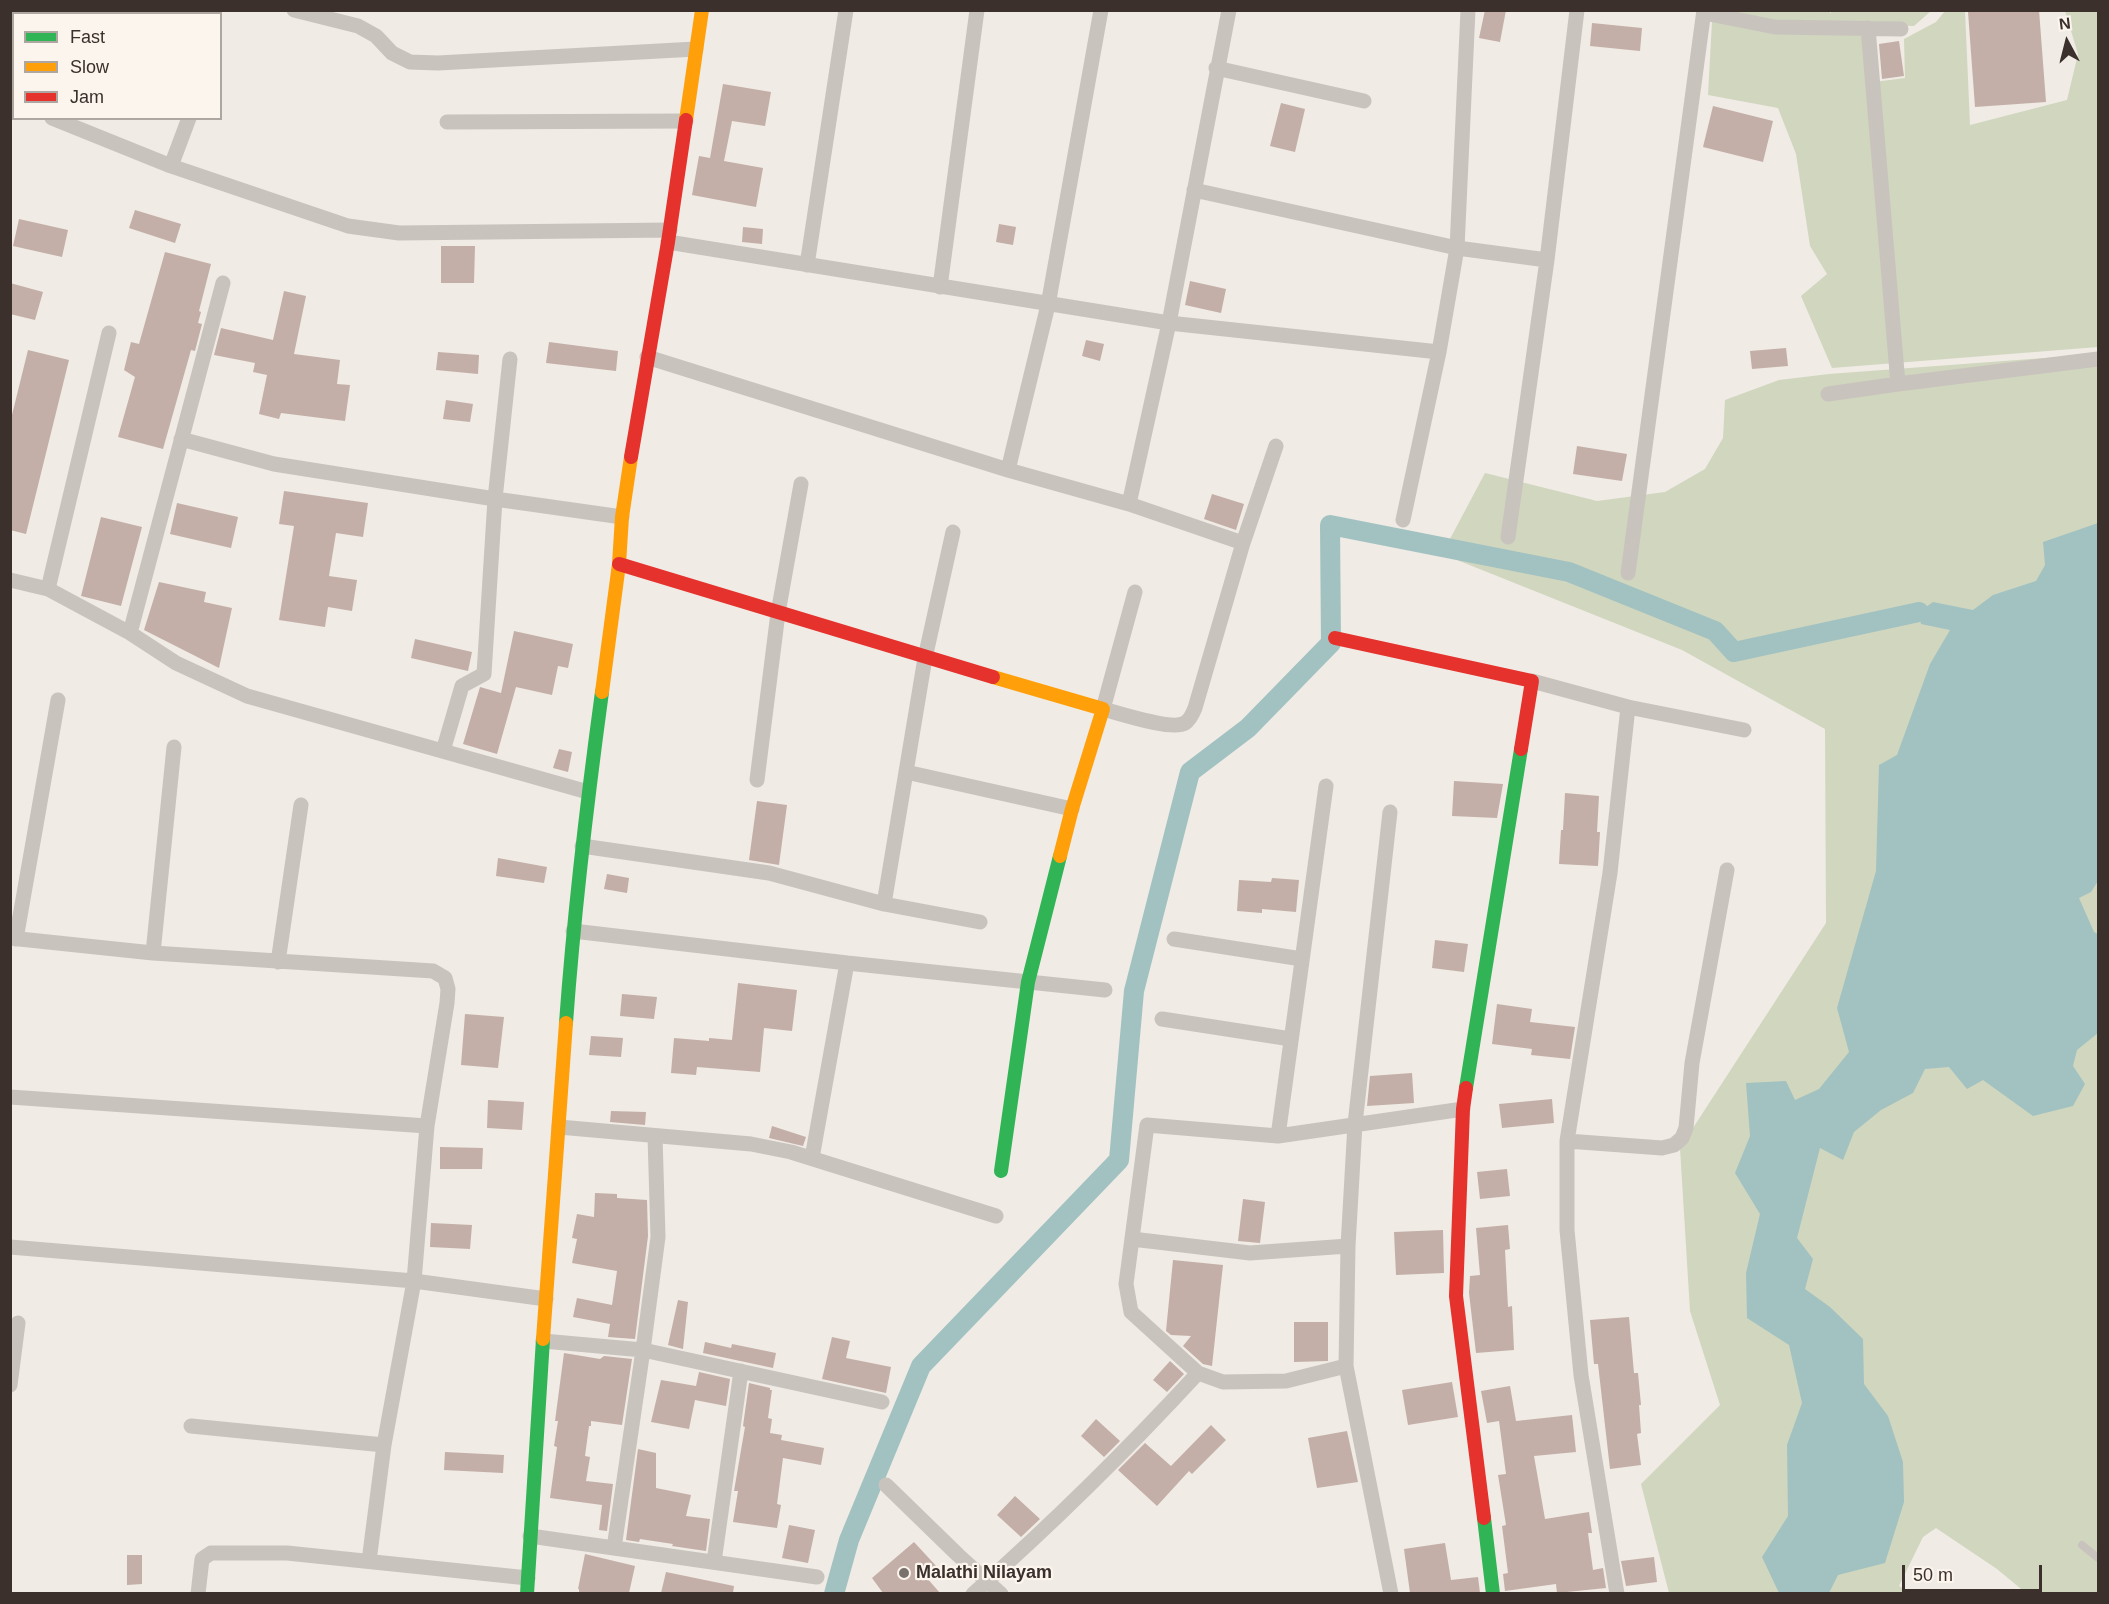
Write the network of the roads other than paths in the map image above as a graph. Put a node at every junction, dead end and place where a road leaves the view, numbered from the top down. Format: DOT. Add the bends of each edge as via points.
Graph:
graph roads {
  1 [pos="294,10"];
  2 [pos="702,10"];
  3 [pos="846,10"];
  4 [pos="977,10"];
  5 [pos="1101,10"];
  6 [pos="1229,10"];
  7 [pos="1468,10"];
  8 [pos="1576,10"];
  9 [pos="1704,12"];
  10 [pos="1868,28"];
  11 [pos="1901,29"];
  12 [pos="696,50"];
  13 [pos="1216,68"];
  14 [pos="1364,101"];
  15 [pos="57,120"];
  16 [pos="188,120"];
  17 [pos="686,121"];
  18 [pos="447,122"];
  19 [pos="171,166"];
  20 [pos="1194,190"];
  21 [pos="669,236"];
  22 [pos="1457,248"];
  23 [pos="1547,260"];
  24 [pos="807,265"];
  25 [pos="223,283"];
  26 [pos="940,287"];
  27 [pos="1048,305"];
  28 [pos="1169,323"];
  29 [pos="109,333"];
  30 [pos="1440,352"];
  31 [pos="647,357"];
  32 [pos="2098,358"];
  33 [pos="510,359"];
  34 [pos="1898,384"];
  35 [pos="1828,394"];
  36 [pos="181,439"];
  37 [pos="1276,446"];
  38 [pos="1008,470"];
  39 [pos="801,484"];
  40 [pos="495,499"];
  41 [pos="1129,504"];
  42 [pos="622,517"];
  43 [pos="1403,520"];
  44 [pos="953,532"];
  45 [pos="1509,537"];
  46 [pos="1243,543"];
  47 [pos="619,564"];
  48 [pos="1628,573"];
  49 [pos="10,580"];
  50 [pos="48,589"];
  51 [pos="1135,592"];
  52 [pos="778,613"];
  53 [pos="130,633"];
  54 [pos="1335,638"];
  55 [pos="925,658"];
  56 [pos="1532,681"];
  57 [pos="58,700"];
  58 [pos="1628,707"];
  59 [pos="1103,708"];
  60 [pos="1744,730"];
  61 [pos="174,747"];
  62 [pos="443,751"];
  63 [pos="906,772"];
  64 [pos="757,780"];
  65 [pos="1326,786"];
  66 [pos="588,792"];
  67 [pos="301,805"];
  68 [pos="1072,809"];
  69 [pos="1390,812"];
  70 [pos="582,846"];
  71 [pos="1727,870"];
  72 [pos="884,904"];
  73 [pos="980,922"];
  74 [pos="573,931"];
  75 [pos="13,938"];
  76 [pos="1174,939"];
  77 [pos="153,953"];
  78 [pos="1302,959"];
  79 [pos="278,962"];
  80 [pos="847,963"];
  81 [pos="1028,982"];
  82 [pos="1105,990"];
  83 [pos="1162,1019"];
  84 [pos="1291,1039"];
  85 [pos="10,1097"];
  86 [pos="1463,1109"];
  87 [pos="1355,1124"];
  88 [pos="427,1126"];
  89 [pos="559,1127"];
  90 [pos="655,1136"];
  91 [pos="1278,1136"];
  92 [pos="1567,1141"];
  93 [pos="812,1158"];
  94 [pos="1001,1171"];
  95 [pos="996,1216"];
  96 [pos="1132,1239"];
  97 [pos="1348,1246"];
  98 [pos="10,1247"];
  99 [pos="414,1281"];
  100 [pos="546,1299"];
  101 [pos="18,1323"];
  102 [pos="543,1341"];
  103 [pos="644,1350"];
  104 [pos="1346,1366"];
  105 [pos="741,1371"];
  106 [pos="1198,1373"];
  107 [pos="10,1385"];
  108 [pos="882,1402"];
  109 [pos="191,1426"];
  110 [pos="384,1445"];
  111 [pos="886,1485"];
  112 [pos="530,1536"];
  113 [pos="2082,1545"];
  114 [pos="614,1548"];
  115 [pos="2098,1558"];
  116 [pos="369,1561"];
  117 [pos="714,1562"];
  118 [pos="817,1577"];
  119 [pos="988,1581"];
  120 [pos="527,1586"];
  121 [pos="198,1593"];
  122 [pos="973,1593"];
  123 [pos="1001,1593"];
  124 [pos="1391,1593"];
  125 [pos="1493,1593"];
  126 [pos="1617,1593"];
  1 -- 12 [label="street" via="358,26 410,62"];
  2 -- 12 [label="street"];
  3 -- 24 [label="street"];
  4 -- 26 [label="street"];
  5 -- 27 [label="street"];
  6 -- 13 [label="street"];
  7 -- 22 [label="street"];
  8 -- 23 [label="street"];
  9 -- 10 [label="street" via="1775,27"];
  9 -- 48 [label="street"];
  10 -- 11 [label="street"];
  10 -- 34 [label="street"];
  12 -- 17 [label="street"];
  13 -- 14 [label="street"];
  13 -- 20 [label="street"];
  15 -- 19 [label="street"];
  16 -- 19 [label="street"];
  17 -- 18 [label="street"];
  17 -- 21 [label="street"];
  19 -- 21 [label="street" via="348,226 399,232"];
  20 -- 22 [label="street"];
  20 -- 28 [label="street"];
  21 -- 24 [label="street"];
  21 -- 31 [label="street"];
  22 -- 23 [label="street"];
  22 -- 30 [label="street"];
  23 -- 45 [label="street"];
  24 -- 26 [label="street"];
  25 -- 36 [label="street"];
  26 -- 27 [label="street"];
  27 -- 28 [label="street"];
  27 -- 38 [label="street"];
  28 -- 30 [label="street"];
  28 -- 41 [label="street"];
  29 -- 50 [label="street"];
  30 -- 43 [label="street"];
  31 -- 38 [label="street"];
  31 -- 42 [label="street"];
  32 -- 34 [label="street"];
  33 -- 40 [label="street"];
  34 -- 35 [label="street"];
  36 -- 40 [label="street" via="274,464"];
  36 -- 53 [label="street"];
  37 -- 46 [label="street"];
  38 -- 41 [label="street"];
  39 -- 52 [label="street"];
  40 -- 42 [label="street"];
  40 -- 62 [label="street" via="484,674 462,686"];
  41 -- 46 [label="street"];
  42 -- 47 [label="street"];
  44 -- 55 [label="street"];
  46 -- 59 [label="street" via="1191,718 1172,727"];
  47 -- 52 [label="street"];
  47 -- 66 [label="street"];
  49 -- 50 [label="street"];
  50 -- 53 [label="street"];
  51 -- 59 [label="street"];
  52 -- 55 [label="street"];
  52 -- 64 [label="street"];
  53 -- 62 [label="street" via="176,663 247,696"];
  54 -- 56 [label="street"];
  55 -- 59 [label="street"];
  55 -- 63 [label="street"];
  56 -- 58 [label="street"];
  56 -- 86 [label="street"];
  57 -- 75 [label="street"];
  58 -- 60 [label="street"];
  58 -- 92 [label="street" via="1610,873"];
  59 -- 68 [label="street"];
  61 -- 77 [label="street"];
  62 -- 66 [label="street"];
  63 -- 68 [label="street"];
  63 -- 72 [label="street"];
  65 -- 78 [label="street"];
  66 -- 70 [label="street"];
  67 -- 79 [label="street"];
  68 -- 81 [label="street"];
  69 -- 87 [label="street"];
  70 -- 72 [label="street" via="768,873"];
  70 -- 74 [label="street"];
  71 -- 92 [label="street" via="1682,1138 1662,1148"];
  72 -- 73 [label="street"];
  74 -- 80 [label="street"];
  74 -- 89 [label="street"];
  75 -- 77 [label="street"];
  76 -- 78 [label="street"];
  77 -- 79 [label="street"];
  78 -- 84 [label="street"];
  79 -- 88 [label="street" via="433,971 445,978 447,1003"];
  80 -- 81 [label="street"];
  80 -- 93 [label="street"];
  81 -- 82 [label="street"];
  81 -- 94 [label="street"];
  83 -- 84 [label="street"];
  84 -- 91 [label="street"];
  85 -- 88 [label="street"];
  86 -- 87 [label="street"];
  86 -- 125 [label="street" via="1456,1296"];
  87 -- 91 [label="street"];
  87 -- 97 [label="street"];
  88 -- 99 [label="street"];
  89 -- 90 [label="street"];
  89 -- 100 [label="street"];
  90 -- 93 [label="street" via="751,1144"];
  90 -- 103 [label="street" via="658,1236"];
  91 -- 96 [label="street" via="1147,1125"];
  92 -- 126 [label="street" via="1567,1230 1581,1376"];
  93 -- 95 [label="street"];
  96 -- 97 [label="street" via="1250,1252"];
  96 -- 106 [label="street" via="1126,1284 1131,1312"];
  97 -- 104 [label="street"];
  98 -- 99 [label="street"];
  99 -- 100 [label="street"];
  99 -- 110 [label="street"];
  100 -- 102 [label="street"];
  101 -- 107 [label="street"];
  102 -- 103 [label="street"];
  102 -- 112 [label="street"];
  103 -- 105 [label="street"];
  103 -- 114 [label="street"];
  104 -- 106 [label="street" via="1286,1381 1223,1382"];
  104 -- 124 [label="street"];
  105 -- 108 [label="street"];
  105 -- 117 [label="street"];
  106 -- 119 [label="street" via="1149,1426"];
  109 -- 110 [label="street"];
  110 -- 116 [label="street"];
  111 -- 119 [label="street"];
  112 -- 114 [label="street"];
  112 -- 120 [label="street"];
  113 -- 115 [label="lane"];
  114 -- 117 [label="street"];
  116 -- 120 [label="street"];
  116 -- 121 [label="street" via="287,1553 211,1553 202,1558"];
  117 -- 118 [label="street"];
  119 -- 122 [label="street"];
  119 -- 123 [label="street"];
}
